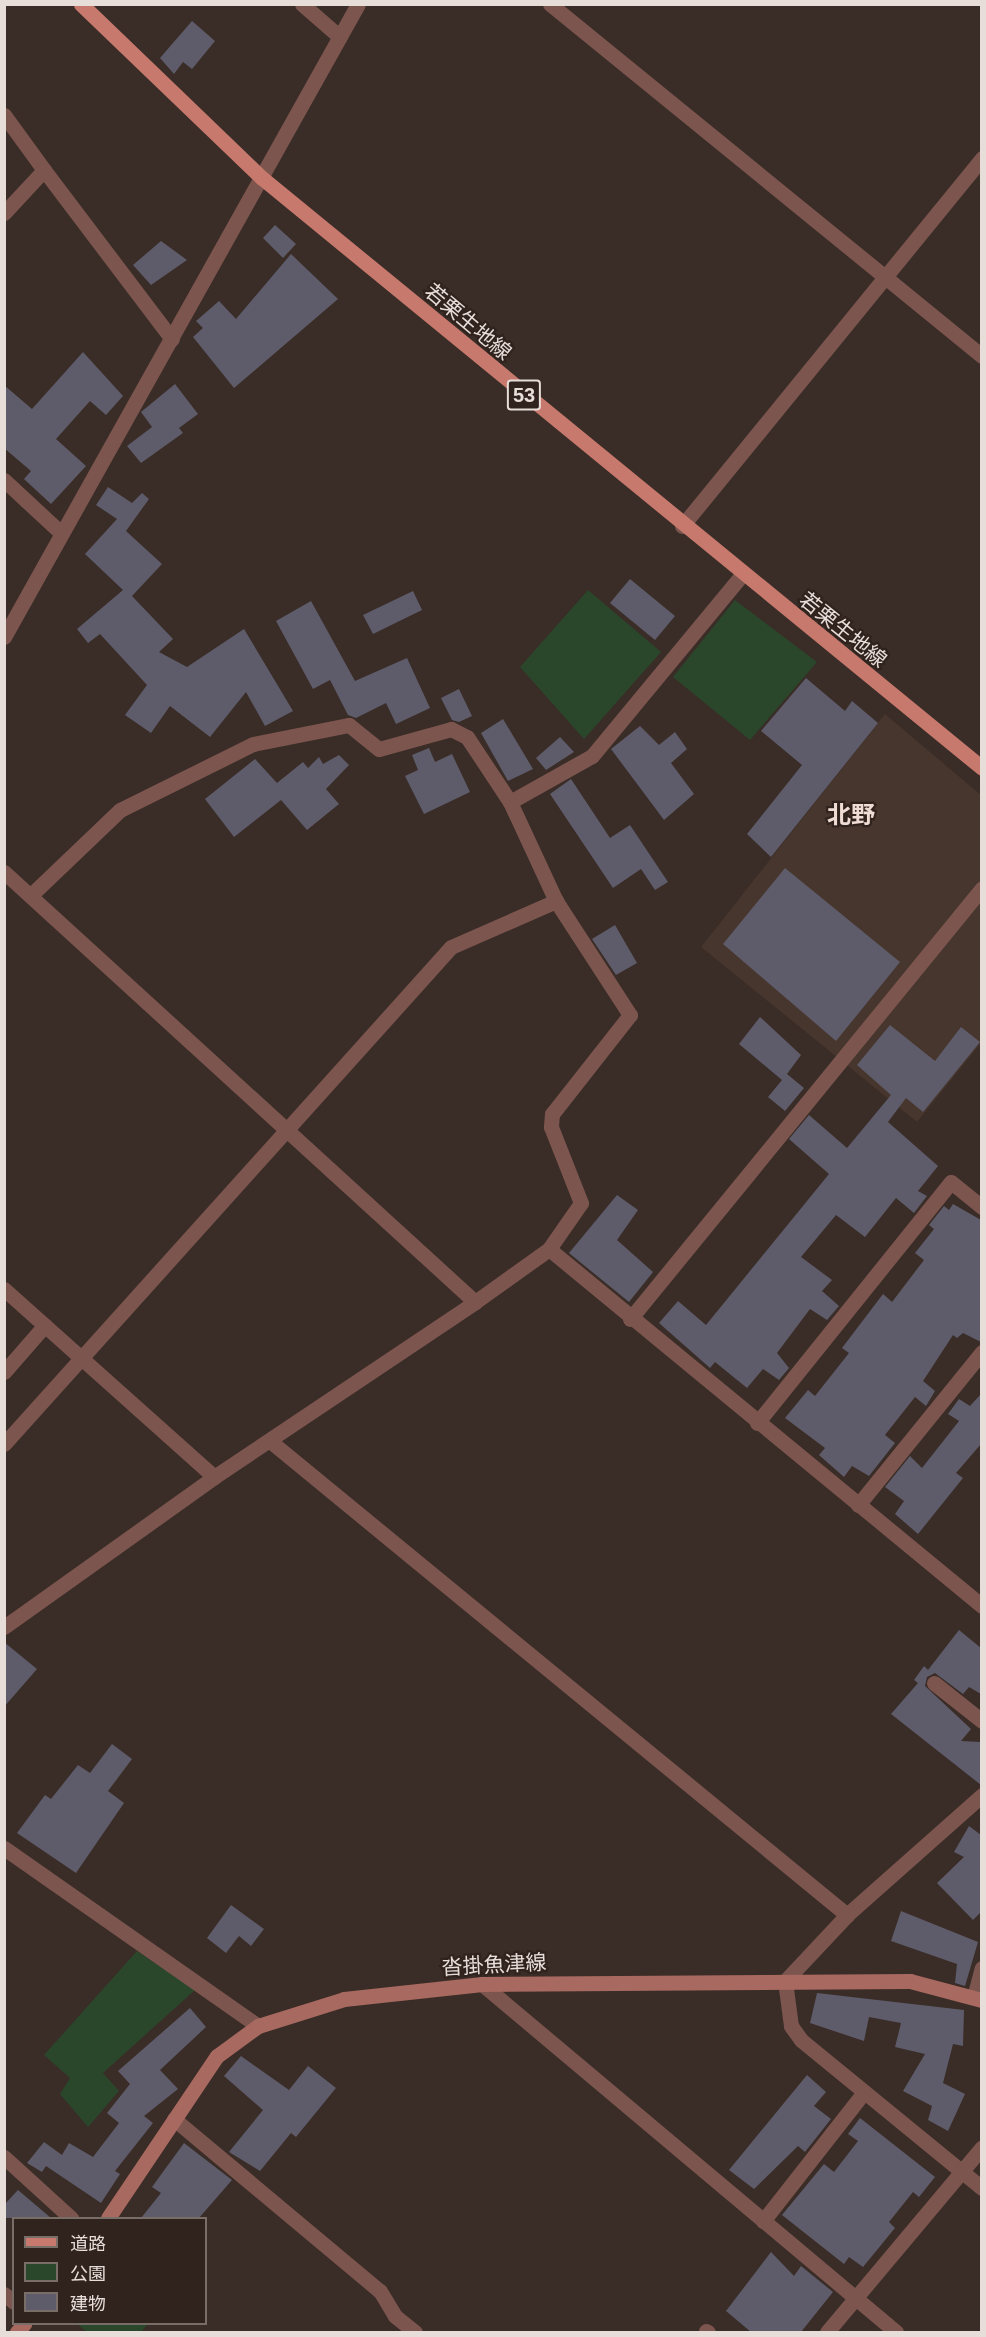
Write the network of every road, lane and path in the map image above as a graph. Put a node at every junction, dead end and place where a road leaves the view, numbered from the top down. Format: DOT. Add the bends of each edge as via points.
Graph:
graph roads {
  1 [pos="81,4"];
  2 [pos="302,4"];
  3 [pos="358,4"];
  4 [pos="550,4"];
  5 [pos="340,37"];
  6 [pos="4,115"];
  7 [pos="981,158"];
  8 [pos="44,170"];
  9 [pos="262,178"];
  10 [pos="4,213"];
  11 [pos="885,277"];
  12 [pos="171,339"];
  13 [pos="981,356"];
  14 [pos="4,480"];
  15 [pos="682,526"];
  16 [pos="61,533"];
  17 [pos="742,575"];
  18 [pos="4,637"];
  19 [pos="981,768"];
  20 [pos="510,802"];
  21 [pos="4,872"];
  22 [pos="981,888"];
  23 [pos="31,895"];
  24 [pos="556,901"];
  25 [pos="287,1130"];
  26 [pos="981,1207"];
  27 [pos="549,1249"];
  28 [pos="4,1289"];
  29 [pos="475,1302"];
  30 [pos="630,1319"];
  31 [pos="45,1325"];
  32 [pos="981,1352"];
  33 [pos="81,1358"];
  34 [pos="4,1372"];
  35 [pos="757,1423"];
  36 [pos="270,1441"];
  37 [pos="4,1444"];
  38 [pos="214,1477"];
  39 [pos="858,1505"];
  40 [pos="981,1606"];
  41 [pos="4,1627"];
  42 [pos="934,1683"];
  43 [pos="981,1720"];
  44 [pos="981,1795"];
  45 [pos="4,1848"];
  46 [pos="847,1915"];
  47 [pos="981,1968"];
  48 [pos="785,1982"];
  49 [pos="482,1984"];
  50 [pos="978,1998"];
  51 [pos="258,2026"];
  52 [pos="864,2092"];
  53 [pos="174,2119"];
  54 [pos="981,2147"];
  55 [pos="4,2157"];
  56 [pos="959,2169"];
  57 [pos="981,2188"];
  58 [pos="69,2217"];
  59 [pos="109,2217"];
  60 [pos="763,2221"];
  61 [pos="854,2299"];
  62 [pos="415,2332"];
  63 [pos="827,2332"];
  64 [pos="896,2332"];
  1 -- 9 [label="main road, 若栗生地線 / 53"];
  2 -- 5 [label="street"];
  3 -- 5 [label="street"];
  4 -- 11 [label="street"];
  5 -- 9 [label="street"];
  6 -- 8 [label="street"];
  7 -- 11 [label="street"];
  8 -- 10 [label="street"];
  8 -- 12 [label="street"];
  9 -- 12 [label="street"];
  9 -- 15 [label="main road, 若栗生地線 / 53"];
  11 -- 13 [label="street"];
  11 -- 15 [label="street"];
  12 -- 16 [label="street"];
  14 -- 16 [label="street"];
  15 -- 17 [label="main road, 若栗生地線 / 53"];
  16 -- 18 [label="street"];
  17 -- 19 [label="main road, 若栗生地線 / 53"];
  17 -- 20 [label="street" via="592,756"];
  20 -- 23 [label="street" via="467,737 451,729 379,749 349,725 253,744 120,810"];
  20 -- 24 [label="street"];
  21 -- 23 [label="street"];
  22 -- 30 [label="street"];
  23 -- 25 [label="street"];
  24 -- 25 [label="street" via="451,947"];
  24 -- 27 [label="street" via="630,1015 552,1114 551,1128 581,1203"];
  25 -- 29 [label="street"];
  25 -- 33 [label="street"];
  26 -- 35 [label="street" via="951,1182"];
  27 -- 29 [label="street"];
  27 -- 30 [label="street"];
  28 -- 31 [label="street"];
  29 -- 36 [label="street"];
  30 -- 35 [label="street"];
  31 -- 33 [label="street"];
  31 -- 34 [label="street"];
  32 -- 39 [label="street"];
  33 -- 37 [label="street"];
  33 -- 38 [label="street"];
  35 -- 39 [label="street"];
  36 -- 38 [label="street"];
  36 -- 46 [label="street"];
  38 -- 41 [label="street"];
  39 -- 40 [label="street"];
  42 -- 43 [label="street"];
  44 -- 46 [label="street"];
  45 -- 51 [label="street"];
  46 -- 48 [label="street"];
  47 -- 50 [label="street"];
  48 -- 49 [label="main road, 沓掛魚津線"];
  48 -- 50 [label="main road, 沓掛魚津線" via="910,1981"];
  48 -- 52 [label="street" via="790,2026"];
  49 -- 51 [label="main road, 沓掛魚津線" via="344,1999"];
  49 -- 60 [label="street"];
  51 -- 53 [label="main road, 沓掛魚津線" via="216,2056"];
  52 -- 56 [label="street"];
  52 -- 60 [label="street"];
  53 -- 59 [label="main road, 沓掛魚津線"];
  53 -- 62 [label="street" via="380,2291 395,2316"];
  54 -- 56 [label="street"];
  55 -- 58 [label="street"];
  56 -- 57 [label="street"];
  56 -- 61 [label="street"];
  60 -- 61 [label="street"];
  61 -- 63 [label="street"];
  61 -- 64 [label="street"];
}
